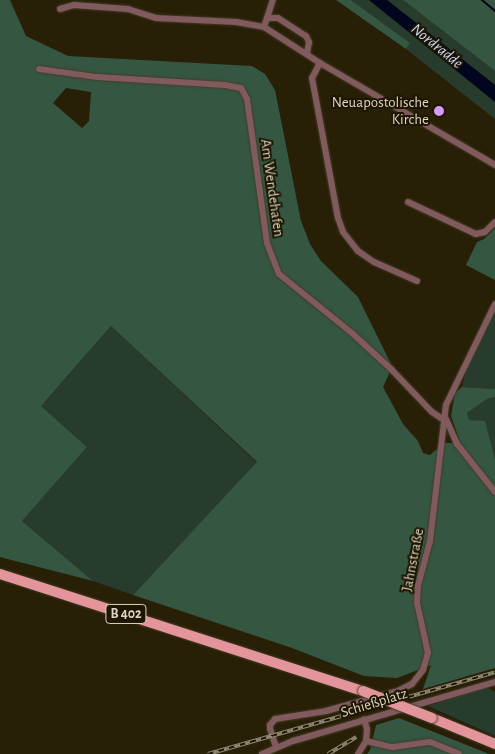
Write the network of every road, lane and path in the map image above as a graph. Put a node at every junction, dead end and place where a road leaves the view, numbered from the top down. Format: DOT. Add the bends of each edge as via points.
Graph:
graph roads {
  1 [pos="273,0"];
  2 [pos="60,9"];
  3 [pos="267,18"];
  4 [pos="264,27"];
  5 [pos="307,54"];
  6 [pos="320,63"];
  7 [pos="38,68"];
  8 [pos="495,165"];
  9 [pos="408,202"];
  10 [pos="495,222"];
  11 [pos="417,281"];
  12 [pos="495,304"];
  13 [pos="444,418"];
  14 [pos="495,492"];
  15 [pos="0,574"];
  16 [pos="495,682"];
  17 [pos="364,719"];
  18 [pos="366,741"];
  19 [pos="495,744"];
  20 [pos="276,747"];
  21 [pos="262,754"];
  22 [pos="358,754"];
  23 [pos="459,754"];
  1 -- 3 [label="street"];
  2 -- 4 [label="street" via="74,5 128,9 156,18 236,22"];
  3 -- 4 [label="street"];
  3 -- 5 [label="street" via="278,18 306,36 309,42"];
  4 -- 5 [label="street"];
  5 -- 6 [label="street"];
  6 -- 8 [label="street"];
  6 -- 11 [label="street" via="312,78 343,232 358,251 374,262"];
  7 -- 13 [label="street, Am Wendehafen" via="97,77 241,88 247,99 267,243 279,274 368,347 432,412"];
  9 -- 10 [label="street" via="476,234 484,232"];
  12 -- 13 [label="street, Jahnstraße" via="453,387"];
  13 -- 14 [label="street" via="457,444"];
  13 -- 20 [label="street, Jahnstraße" via="430,541 418,586 417,603 428,653 423,670 412,684 398,690 326,711 275,719 270,729"];
  15 -- 19 [label="main road, B 402, bridge" via="363,691"];
  16 -- 17 [label="street, Schießplatz"];
  17 -- 18 [label="street"];
  17 -- 20 [label="street, Schießplatz"];
  18 -- 22 [label="street"];
  18 -- 23 [label="street" via="393,747 430,742"];
  20 -- 21 [label="street, Schießplatz"];
}
